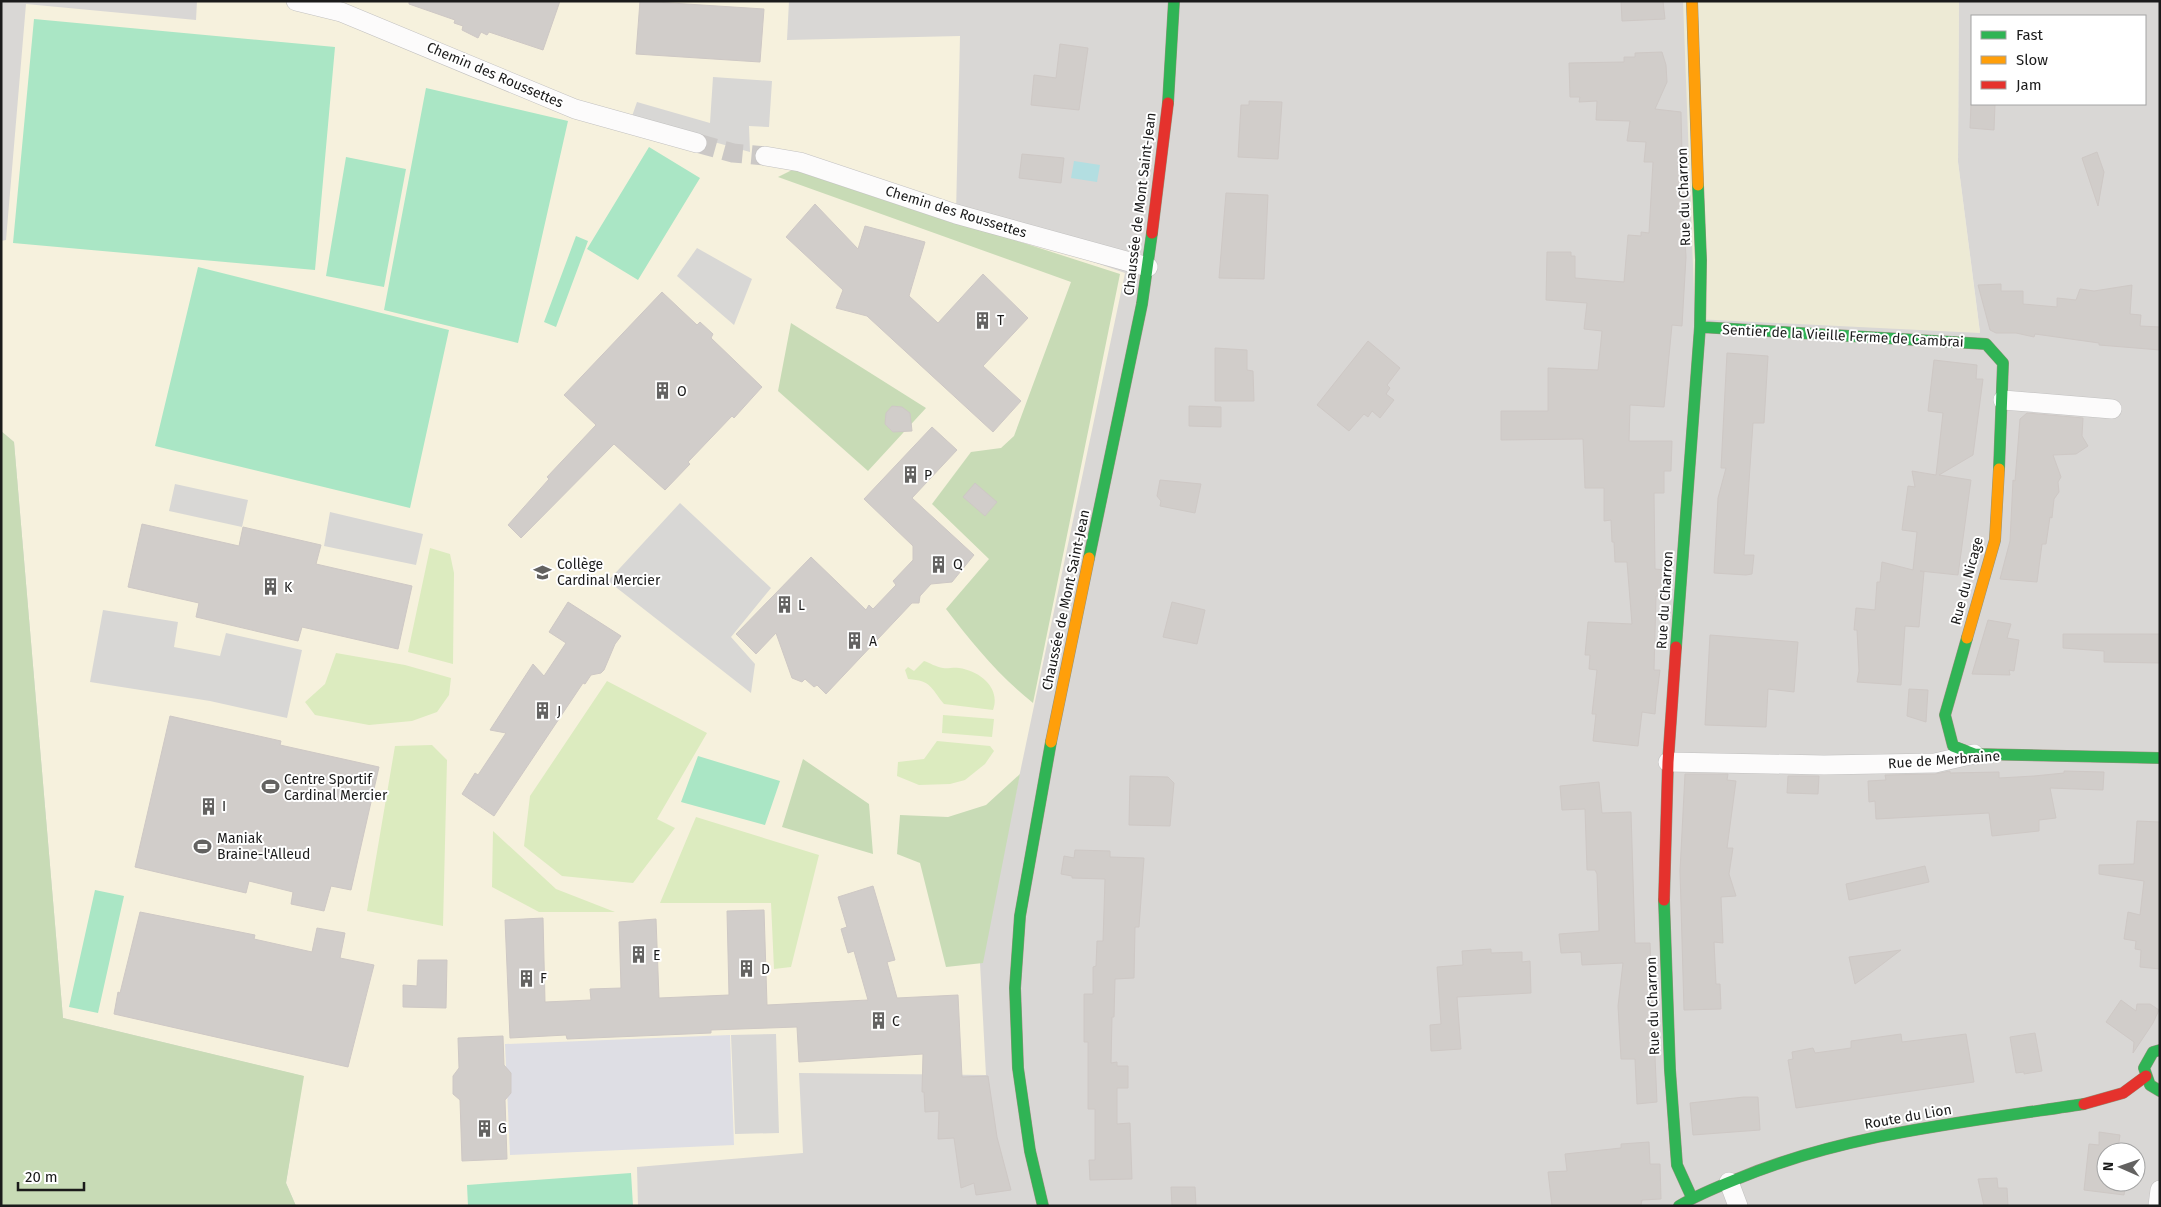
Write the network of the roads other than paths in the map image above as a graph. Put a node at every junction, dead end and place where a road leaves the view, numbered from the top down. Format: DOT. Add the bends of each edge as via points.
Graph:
graph roads {
  1 [pos="296,1"];
  2 [pos="1174,1"];
  3 [pos="1692,1"];
  4 [pos="697,142"];
  5 [pos="765,156"];
  6 [pos="1148,267"];
  7 [pos="1700,327"];
  8 [pos="1986,344"];
  9 [pos="2003,400"];
  10 [pos="2112,410"];
  11 [pos="1974,754"];
  12 [pos="2160,758"];
  13 [pos="1668,762"];
  14 [pos="2160,1050"];
  15 [pos="2146,1076"];
  16 [pos="2160,1091"];
  17 [pos="1729,1182"];
  18 [pos="2160,1190"];
  19 [pos="1692,1198"];
  20 [pos="1042,1206"];
  21 [pos="1679,1206"];
  22 [pos="1738,1206"];
  23 [pos="2158,1206"];
  1 -- 4 [label="street, Chemin des Roussettes" via="341,12 575,108"];
  2 -- 6 [label="street, Chaussée de Mont Saint-Jean" via="1167,123"];
  3 -- 7 [label="street, Rue du Charron" via="1701,260"];
  5 -- 6 [label="street, Chemin des Roussettes" via="800,162 956,214"];
  6 -- 20 [label="street, Chaussée de Mont Saint-Jean" via="1052,739 1020,916 1015,988 1018,1068"];
  7 -- 8 [label="street, Sentier de la Vieille Ferme de Cambrai"];
  7 -- 13 [label="street, Rue du Charron"];
  8 -- 9 [label="street, Rue du Nicage" via="2003,363"];
  9 -- 10 [label="street"];
  9 -- 11 [label="street, Rue du Nicage" via="1995,540 1945,715 1953,746"];
  11 -- 12 [label="street, Rue de Merbraine"];
  11 -- 13 [label="street, Rue de Merbraine" via="1934,763"];
  13 -- 19 [label="street, Rue du Charron" via="1664,913 1670,1070 1677,1165"];
  14 -- 15 [label="street" via="2148,1059 2144,1068"];
  15 -- 16 [label="street" via="2150,1085"];
  15 -- 17 [label="street, Route du Lion" via="2123,1093 2087,1104 1907,1131 1819,1150"];
  17 -- 19 [label="street, Route du Lion"];
  17 -- 22 [label="street"];
  18 -- 23 [label="street"];
  19 -- 21 [label="street, Route du Lion"];
}
